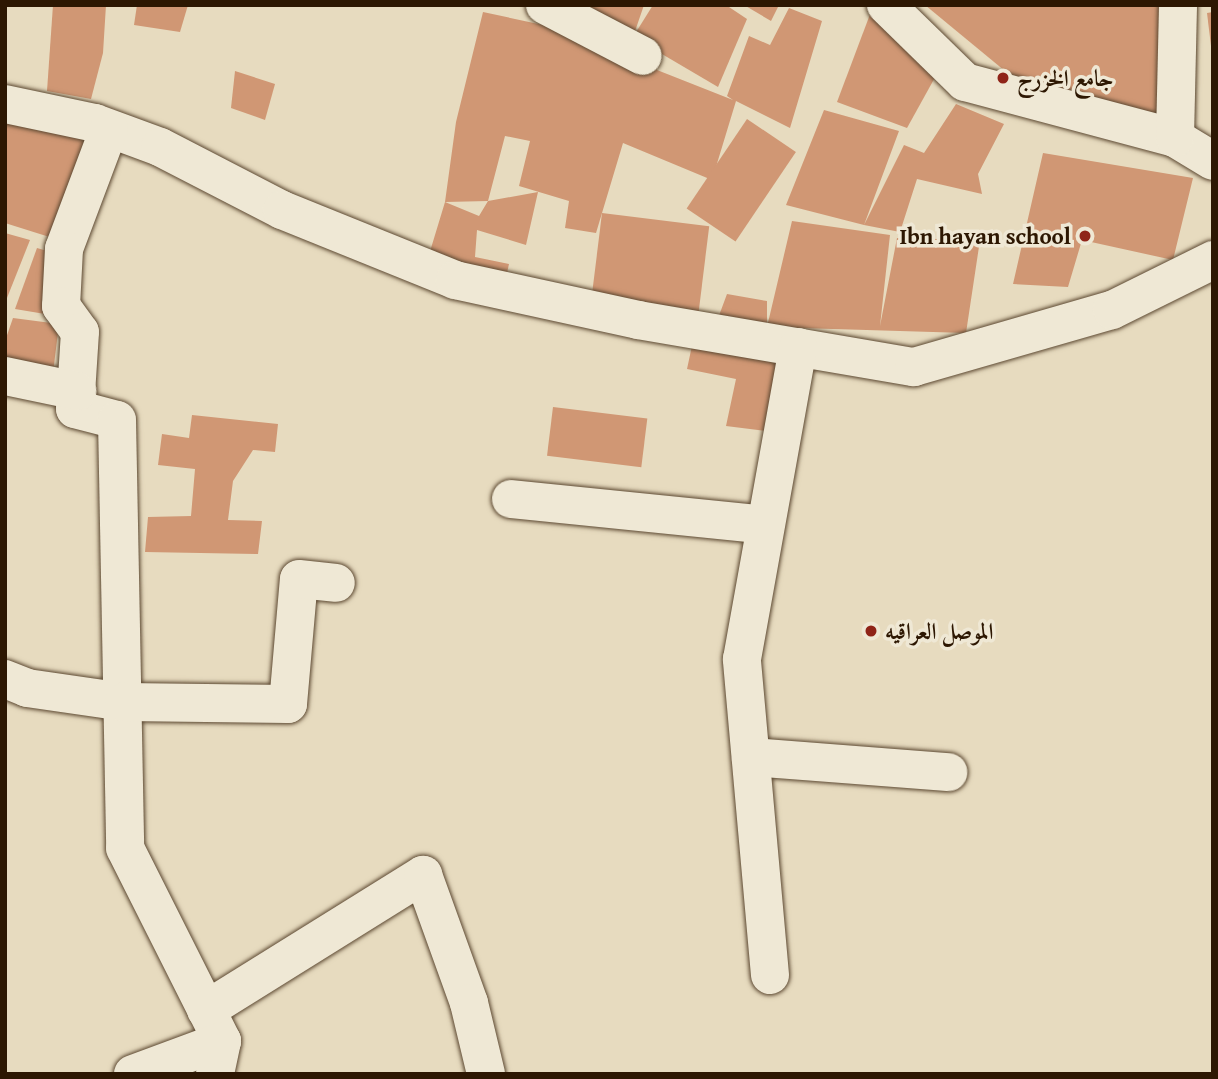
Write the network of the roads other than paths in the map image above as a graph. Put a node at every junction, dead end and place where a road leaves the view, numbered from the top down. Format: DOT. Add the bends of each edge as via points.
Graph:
graph roads {
  1 [pos="545,5"];
  2 [pos="887,5"];
  3 [pos="1178,5"];
  4 [pos="643,56"];
  5 [pos="5,104"];
  6 [pos="109,128"];
  7 [pos="1174,138"];
  8 [pos="1213,161"];
  9 [pos="1213,260"];
  10 [pos="798,347"];
  11 [pos="5,376"];
  12 [pos="77,391"];
  13 [pos="511,499"];
  14 [pos="765,525"];
  15 [pos="336,583"];
  16 [pos="5,679"];
  17 [pos="124,702"];
  18 [pos="751,757"];
  19 [pos="948,772"];
  20 [pos="769,975"];
  21 [pos="214,1041"];
  22 [pos="133,1074"];
  23 [pos="486,1074"];
  1 -- 4 [label="street"];
  2 -- 7 [label="street" via="965,82"];
  3 -- 7 [label="street"];
  5 -- 6 [label="street"];
  6 -- 10 [label="street" via="160,147 282,210 455,280 638,320"];
  6 -- 12 [label="street" via="64,249 61,306 80,332"];
  7 -- 8 [label="street"];
  9 -- 10 [label="street" via="1112,310 914,367"];
  10 -- 14 [label="street"];
  11 -- 12 [label="street"];
  12 -- 17 [label="street" via="75,409 117,420"];
  13 -- 14 [label="street"];
  14 -- 18 [label="street" via="742,659"];
  15 -- 17 [label="street" via="299,579 288,704"];
  16 -- 17 [label="street" via="27,688"];
  17 -- 21 [label="street" via="125,848"];
  18 -- 19 [label="street"];
  18 -- 20 [label="street"];
  21 -- 22 [label="street"];
  21 -- 23 [label="street" via="422,875 469,1003"];
}
